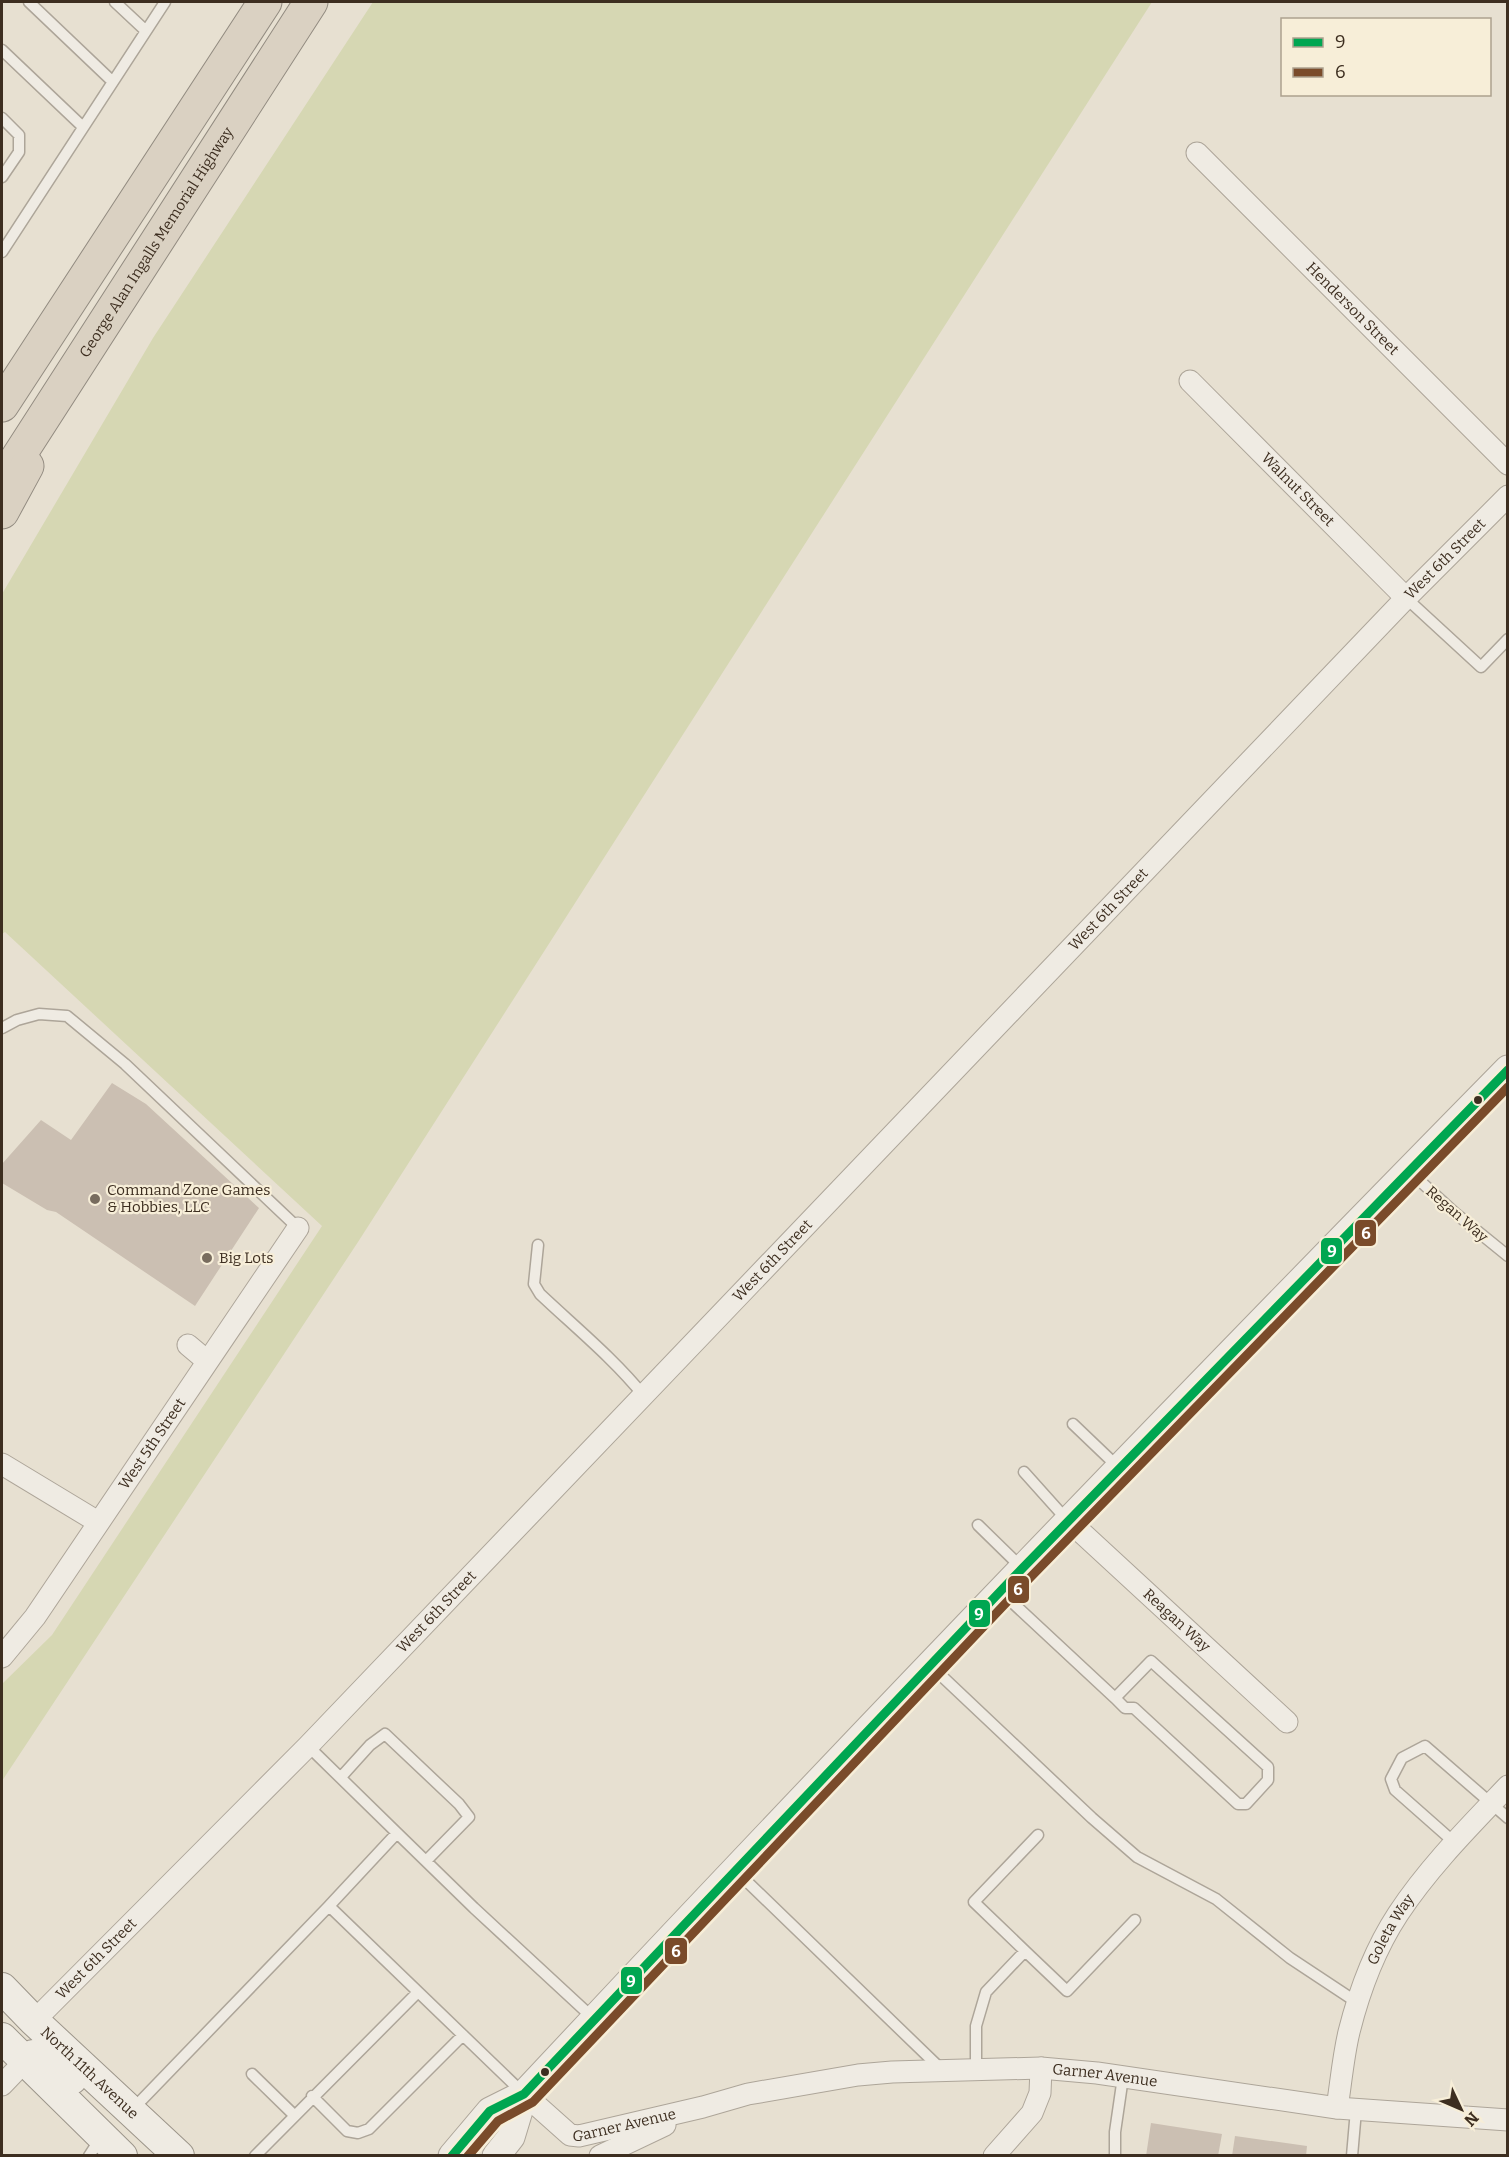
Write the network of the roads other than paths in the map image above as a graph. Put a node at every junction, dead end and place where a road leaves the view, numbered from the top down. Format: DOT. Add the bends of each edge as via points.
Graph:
graph roads {
  1 [pos="29,2"];
  2 [pos="115,2"];
  3 [pos="165,2"];
  4 [pos="265,2"];
  5 [pos="310,2"];
  6 [pos="146,31"];
  7 [pos="2,50"];
  8 [pos="113,82"];
  9 [pos="2,118"];
  10 [pos="82,127"];
  11 [pos="1197,153"];
  12 [pos="2,177"];
  13 [pos="2,252"];
  14 [pos="81,283"];
  15 [pos="121,299"];
  16 [pos="1190,381"];
  17 [pos="2,382"];
  18 [pos="2,405"];
  19 [pos="1508,464"];
  20 [pos="2,482"];
  21 [pos="1504,507"];
  22 [pos="2,512"];
  23 [pos="1406,598"];
  24 [pos="1508,639"];
  25 [pos="2,1028"];
  26 [pos="1508,1069"];
  27 [pos="1408,1170"];
  28 [pos="298,1228"];
  29 [pos="538,1245"];
  30 [pos="1508,1256"];
  31 [pos="188,1345"];
  32 [pos="207,1361"];
  33 [pos="644,1396"];
  34 [pos="1073,1424"];
  35 [pos="2,1464"];
  36 [pos="1119,1468"];
  37 [pos="1024,1472"];
  38 [pos="1068,1521"];
  39 [pos="98,1522"];
  40 [pos="978,1525"];
  41 [pos="1022,1569"];
  42 [pos="1000,1591"];
  43 [pos="2,1657"];
  44 [pos="930,1665"];
  45 [pos="1115,1698"];
  46 [pos="1287,1722"];
  47 [pos="308,1746"];
  48 [pos="341,1777"];
  49 [pos="1508,1786"];
  50 [pos="1491,1804"];
  51 [pos="1508,1818"];
  52 [pos="397,1833"];
  53 [pos="1038,1835"];
  54 [pos="1455,1843"];
  55 [pos="426,1861"];
  56 [pos="734,1869"];
  57 [pos="329,1906"];
  58 [pos="1135,1920"];
  59 [pos="1025,1951"];
  60 [pos="2,1988"];
  61 [pos="418,1992"];
  62 [pos="1358,2003"];
  63 [pos="2,2016"];
  64 [pos="594,2019"];
  65 [pos="34,2021"];
  66 [pos="463,2035"];
  67 [pos="2,2038"];
  68 [pos="25,2061"];
  69 [pos="1041,2068"];
  70 [pos="942,2070"];
  71 [pos="976,2070"];
  72 [pos="252,2074"];
  73 [pos="1123,2077"];
  74 [pos="2,2085"];
  75 [pos="524,2094"];
  76 [pos="312,2096"];
  77 [pos="704,2107"];
  78 [pos="1347,2109"];
  79 [pos="131,2111"];
  80 [pos="294,2115"];
  81 [pos="1508,2120"];
  82 [pos="104,2149"];
  83 [pos="158,2156"];
  84 [pos="179,2156"];
  85 [pos="255,2156"];
  86 [pos="452,2156"];
  87 [pos="496,2156"];
  88 [pos="600,2156"];
  89 [pos="994,2156"];
  90 [pos="1115,2156"];
  91 [pos="1352,2156"];
  1 -- 8 [label="lane"];
  2 -- 6 [label="lane"];
  3 -- 6 [label="lane"];
  4 -- 14 [label="highway"];
  5 -- 15 [label="highway, George Alan Ingalls Memorial Highway"];
  6 -- 8 [label="lane"];
  7 -- 10 [label="lane"];
  8 -- 10 [label="lane"];
  9 -- 12 [label="lane" via="19,135 19,152"];
  10 -- 13 [label="lane"];
  11 -- 19 [label="street, Henderson Street"];
  14 -- 17 [label="highway"];
  14 -- 18 [label="highway"];
  15 -- 20 [label="highway, George Alan Ingalls Memorial Highway"];
  15 -- 22 [label="highway"];
  16 -- 23 [label="street, Walnut Street"];
  21 -- 23 [label="street, West 6th Street"];
  23 -- 24 [label="lane" via="1481,668"];
  23 -- 33 [label="street, West 6th Street"];
  25 -- 28 [label="lane" via="39,1014 67,1016 125,1064"];
  26 -- 27 [label="street"];
  27 -- 30 [label="lane, Regan Way"];
  27 -- 36 [label="street"];
  28 -- 32 [label="street, West 5th Street"];
  29 -- 33 [label="lane" via="534,1284 540,1294 594,1341"];
  31 -- 32 [label="street"];
  32 -- 39 [label="street, West 5th Street"];
  33 -- 47 [label="street, West 6th Street"];
  34 -- 36 [label="lane"];
  35 -- 39 [label="street"];
  36 -- 38 [label="street"];
  37 -- 38 [label="lane"];
  38 -- 41 [label="street"];
  38 -- 46 [label="street, Reagan Way"];
  39 -- 43 [label="street, West 5th Street" via="35,1617"];
  40 -- 41 [label="lane"];
  41 -- 42 [label="street"];
  42 -- 44 [label="street"];
  42 -- 45 [label="lane"];
  44 -- 56 [label="street"];
  44 -- 62 [label="lane" via="1137,1857 1216,1899 1290,1958"];
  45 -- 45 [label="lane" via="1125,1708 1134,1708 1238,1804 1246,1804 1268,1780 1268,1767 1151,1661"];
  47 -- 48 [label="lane"];
  47 -- 65 [label="street, West 6th Street"];
  48 -- 52 [label="lane"];
  48 -- 55 [label="lane" via="370,1744 385,1734 459,1804 469,1817"];
  49 -- 50 [label="street, Goleta Way"];
  50 -- 51 [label="lane"];
  50 -- 54 [label="street, Goleta Way"];
  50 -- 54 [label="lane" via="1425,1746 1402,1758 1391,1779 1395,1790"];
  52 -- 55 [label="lane"];
  52 -- 57 [label="lane"];
  53 -- 59 [label="lane" via="974,1902"];
  54 -- 62 [label="street, Goleta Way" via="1397,1916 1381,1944"];
  55 -- 64 [label="lane"];
  56 -- 64 [label="street"];
  56 -- 70 [label="lane"];
  57 -- 61 [label="lane"];
  57 -- 79 [label="lane"];
  58 -- 59 [label="lane" via="1067,1991"];
  59 -- 71 [label="lane" via="986,1992 976,2026"];
  60 -- 65 [label="main road, North 11th Avenue"];
  61 -- 66 [label="lane"];
  61 -- 76 [label="lane"];
  62 -- 78 [label="street, Goleta Way" via="1349,2032"];
  63 -- 65 [label="main road" via="21,2024"];
  64 -- 75 [label="street"];
  65 -- 79 [label="main road, North 11th Avenue"];
  66 -- 75 [label="lane"];
  66 -- 76 [label="lane" via="369,2129 347,2131"];
  67 -- 68 [label="main road"];
  68 -- 74 [label="street"];
  68 -- 82 [label="main road"];
  68 -- 83 [label="main road" via="33,2055 50,2057 146,2152"];
  69 -- 71 [label="street, Garner Avenue"];
  69 -- 73 [label="street, Garner Avenue"];
  69 -- 89 [label="street" via="1040,2093 1032,2113"];
  70 -- 71 [label="street, Garner Avenue"];
  70 -- 77 [label="street, Garner Avenue" via="858,2075 748,2094"];
  72 -- 80 [label="lane"];
  73 -- 78 [label="street, Garner Avenue"];
  73 -- 90 [label="lane"];
  75 -- 77 [label="street, Garner Avenue" via="570,2135 579,2136"];
  75 -- 86 [label="street" via="490,2111"];
  75 -- 87 [label="street" via="512,2137"];
  76 -- 80 [label="lane"];
  77 -- 88 [label="street, Garner Avenue"];
  78 -- 81 [label="street, Garner Avenue"];
  78 -- 91 [label="lane"];
  79 -- 84 [label="main road, North 11th Avenue"];
  80 -- 85 [label="lane"];
}
